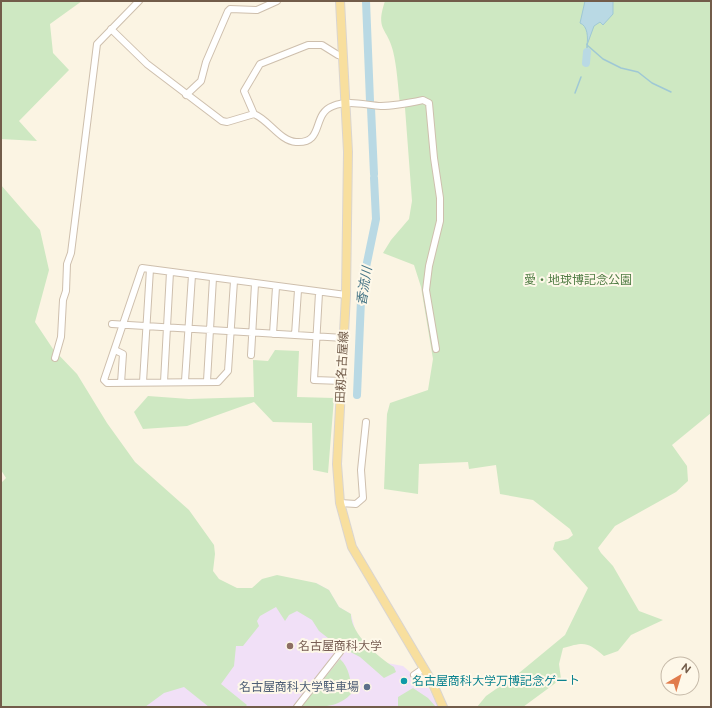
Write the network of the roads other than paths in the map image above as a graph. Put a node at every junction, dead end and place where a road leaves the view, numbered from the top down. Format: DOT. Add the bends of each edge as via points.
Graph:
graph roads {
  1 [pos="139,1"];
  2 [pos="277,1"];
  3 [pos="340,1"];
  4 [pos="111,29"];
  5 [pos="343,56"];
  6 [pos="186,95"];
  7 [pos="345,103"];
  8 [pos="254,114"];
  9 [pos="150,269"];
  10 [pos="170,272"];
  11 [pos="192,275"];
  12 [pos="213,278"];
  13 [pos="234,281"];
  14 [pos="255,284"];
  15 [pos="276,287"];
  16 [pos="298,290"];
  17 [pos="319,293"];
  18 [pos="346,295"];
  19 [pos="112,324"];
  20 [pos="123,326"];
  21 [pos="146,327"];
  22 [pos="167,328"];
  23 [pos="189,329"];
  24 [pos="209,330"];
  25 [pos="231,331"];
  26 [pos="252,333"];
  27 [pos="273,334"];
  28 [pos="294,335"];
  29 [pos="316,337"];
  30 [pos="344,338"];
  31 [pos="436,349"];
  32 [pos="115,350"];
  33 [pos="251,355"];
  34 [pos="55,358"];
  35 [pos="185,381"];
  36 [pos="207,381"];
  37 [pos="342,381"];
  38 [pos="143,382"];
  39 [pos="164,382"];
  40 [pos="121,383"];
  41 [pos="366,422"];
  42 [pos="340,503"];
  43 [pos="340,652"];
  44 [pos="424,668"];
  45 [pos="414,674"];
  46 [pos="297,707"];
  47 [pos="443,707"];
  1 -- 4 [label="street"];
  2 -- 6 [label="street" via="257,10 228,11 206,62 201,81"];
  3 -- 5 [label="main road, 田籾名古屋線"];
  4 -- 6 [label="street" via="147,64"];
  4 -- 34 [label="street" via="97,44 71,253 67,264 61,337"];
  5 -- 7 [label="main road, 田籾名古屋線"];
  5 -- 8 [label="street" via="322,45 308,45 260,64 244,91"];
  6 -- 8 [label="street" via="222,121 227,122"];
  7 -- 8 [label="street" via="332,106 323,112 318,121 316,134 307,142 289,141 262,117"];
  7 -- 18 [label="main road, 田籾名古屋線" via="348,152"];
  7 -- 31 [label="street" via="382,106 423,100 428,103 440,198 440,221 426,290"];
  9 -- 10 [label="street"];
  9 -- 20 [label="street" via="142,268"];
  9 -- 21 [label="street"];
  10 -- 11 [label="street"];
  10 -- 22 [label="street"];
  11 -- 12 [label="street"];
  11 -- 23 [label="street"];
  12 -- 13 [label="street"];
  12 -- 24 [label="street"];
  13 -- 14 [label="street"];
  13 -- 25 [label="street"];
  14 -- 15 [label="street"];
  14 -- 26 [label="street"];
  15 -- 16 [label="street"];
  15 -- 27 [label="street"];
  16 -- 17 [label="street"];
  16 -- 28 [label="street"];
  17 -- 18 [label="street"];
  17 -- 29 [label="street"];
  18 -- 30 [label="main road, 田籾名古屋線"];
  19 -- 20 [label="street"];
  20 -- 21 [label="street"];
  20 -- 32 [label="street"];
  21 -- 22 [label="street"];
  21 -- 38 [label="street"];
  22 -- 23 [label="street"];
  22 -- 39 [label="street"];
  23 -- 24 [label="street"];
  23 -- 35 [label="street"];
  24 -- 25 [label="street"];
  24 -- 36 [label="street"];
  25 -- 26 [label="street"];
  25 -- 36 [label="street" via="228,371 218,382"];
  26 -- 27 [label="street"];
  26 -- 33 [label="street"];
  27 -- 28 [label="street"];
  28 -- 29 [label="street"];
  29 -- 30 [label="street"];
  29 -- 37 [label="street" via="314,380"];
  30 -- 37 [label="main road, 田籾名古屋線"];
  32 -- 40 [label="street" via="123,354"];
  32 -- 40 [label="street" via="104,380 106,383"];
  35 -- 36 [label="street"];
  35 -- 39 [label="street"];
  37 -- 42 [label="main road, 田籾名古屋線" via="337,464"];
  38 -- 39 [label="street"];
  38 -- 40 [label="street"];
  41 -- 42 [label="street" via="361,470 363,498 356,504"];
  42 -- 44 [label="main road, 田籾名古屋線" via="352,547"];
  43 -- 46 [label="street"];
  44 -- 45 [label="street"];
  44 -- 47 [label="main road, 田籾名古屋線"];
}
